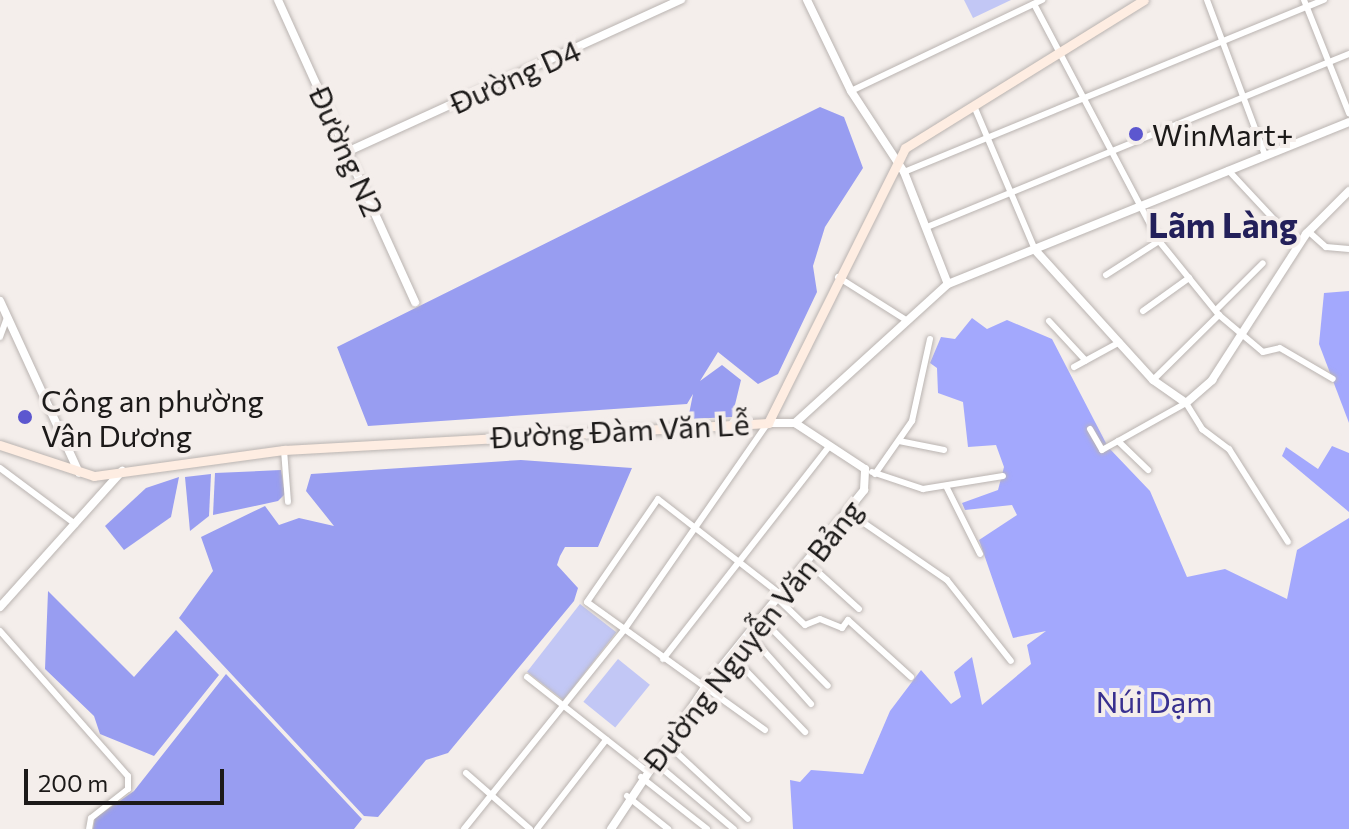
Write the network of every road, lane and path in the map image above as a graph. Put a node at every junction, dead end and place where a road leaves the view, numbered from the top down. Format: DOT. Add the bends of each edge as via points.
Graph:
graph roads {
  1 [pos="278,0"];
  2 [pos="681,0"];
  3 [pos="807,0"];
  4 [pos="1144,0"];
  5 [pos="1207,0"];
  6 [pos="1324,0"];
  7 [pos="1038,2"];
  8 [pos="1306,3"];
  9 [pos="1225,40"];
  10 [pos="1061,51"];
  11 [pos="1349,54"];
  12 [pos="1330,63"];
  13 [pos="851,91"];
  14 [pos="1087,100"];
  15 [pos="1243,101"];
  16 [pos="974,106"];
  17 [pos="1349,113"];
  18 [pos="1349,122"];
  19 [pos="988,141"];
  20 [pos="349,151"];
  21 [pos="1114,154"];
  22 [pos="1265,155"];
  23 [pos="897,160"];
  24 [pos="1228,170"];
  25 [pos="904,172"];
  26 [pos="1349,191"];
  27 [pos="1011,195"];
  28 [pos="1140,209"];
  29 [pos="927,227"];
  30 [pos="1308,231"];
  31 [pos="1159,241"];
  32 [pos="1298,245"];
  33 [pos="1349,249"];
  34 [pos="1036,251"];
  35 [pos="1263,263"];
  36 [pos="1106,275"];
  37 [pos="838,277"];
  38 [pos="1189,278"];
  39 [pos="948,284"];
  40 [pos="0,301"];
  41 [pos="415,302"];
  42 [pos="1143,311"];
  43 [pos="1217,312"];
  44 [pos="4,313"];
  45 [pos="906,320"];
  46 [pos="1049,321"];
  47 [pos="1243,331"];
  48 [pos="0,337"];
  49 [pos="930,339"];
  50 [pos="1122,341"];
  51 [pos="1086,361"];
  52 [pos="1074,367"];
  53 [pos="1333,379"];
  54 [pos="1153,380"];
  55 [pos="1186,403"];
  56 [pos="768,423"];
  57 [pos="795,423"];
  58 [pos="1090,429"];
  59 [pos="899,441"];
  60 [pos="1118,441"];
  61 [pos="0,445"];
  62 [pos="830,445"];
  63 [pos="284,450"];
  64 [pos="944,450"];
  65 [pos="0,468"];
  66 [pos="125,468"];
  67 [pos="865,469"];
  68 [pos="1148,470"];
  69 [pos="79,473"];
  70 [pos="875,474"];
  71 [pos="1003,476"];
  72 [pos="946,486"];
  73 [pos="288,502"];
  74 [pos="848,512"];
  75 [pos="75,524"];
  76 [pos="698,527"];
  77 [pos="1288,542"];
  78 [pos="980,554"];
  79 [pos="740,561"];
  80 [pos="807,562"];
  81 [pos="779,596"];
  82 [pos="0,607"];
  83 [pos="859,609"];
  84 [pos="761,618"];
  85 [pos="624,630"];
  86 [pos="0,631"];
  87 [pos="748,633"];
  88 [pos="731,655"];
  89 [pos="663,659"];
  90 [pos="1011,661"];
  91 [pos="527,677"];
  92 [pos="911,677"];
  93 [pos="706,686"];
  94 [pos="828,686"];
  95 [pos="811,704"];
  96 [pos="565,705"];
  97 [pos="765,730"];
  98 [pos="805,732"];
  99 [pos="606,740"];
  100 [pos="665,742"];
  101 [pos="652,760"];
  102 [pos="466,773"];
  103 [pos="643,773"];
  104 [pos="627,796"];
  105 [pos="494,798"];
  106 [pos="748,819"];
  107 [pos="610,827"];
  108 [pos="89,829"];
  109 [pos="464,829"];
  110 [pos="530,829"];
  111 [pos="537,829"];
  112 [pos="668,829"];
  113 [pos="707,829"];
  114 [pos="734,829"];
  1 -- 20 [label="street, Đường N2"];
  2 -- 20 [label="street, Đường D4"];
  3 -- 13 [label="street"];
  4 -- 10 [label="main road, Đường Đàm Văn Lễ"];
  5 -- 9 [label="street"];
  6 -- 8 [label="street"];
  7 -- 10 [label="street"];
  7 -- 13 [label="street"];
  8 -- 9 [label="street"];
  8 -- 12 [label="street"];
  9 -- 14 [label="street"];
  9 -- 15 [label="street"];
  10 -- 14 [label="street"];
  10 -- 16 [label="main road, Đường Đàm Văn Lễ"];
  11 -- 12 [label="street"];
  12 -- 15 [label="street"];
  12 -- 17 [label="street"];
  13 -- 23 [label="street"];
  14 -- 19 [label="street"];
  14 -- 21 [label="street"];
  15 -- 21 [label="street"];
  15 -- 22 [label="street"];
  16 -- 19 [label="street"];
  16 -- 23 [label="main road, Đường Đàm Văn Lễ"];
  18 -- 22 [label="street"];
  19 -- 25 [label="street"];
  19 -- 27 [label="street"];
  20 -- 41 [label="street, Đường N2"];
  21 -- 27 [label="street"];
  21 -- 28 [label="street"];
  22 -- 24 [label="street"];
  23 -- 25 [label="street"];
  23 -- 37 [label="main road, Đường Đàm Văn Lễ"];
  24 -- 28 [label="street"];
  24 -- 32 [label="street"];
  25 -- 29 [label="street"];
  26 -- 30 [label="street"];
  27 -- 29 [label="street"];
  27 -- 34 [label="street"];
  28 -- 31 [label="street"];
  28 -- 34 [label="street"];
  29 -- 39 [label="street"];
  30 -- 32 [label="street"];
  30 -- 33 [label="street" via="1326,247"];
  31 -- 36 [label="street"];
  31 -- 38 [label="street"];
  32 -- 47 [label="street"];
  34 -- 39 [label="street"];
  34 -- 50 [label="street"];
  35 -- 43 [label="street"];
  37 -- 45 [label="street"];
  37 -- 56 [label="main road, Đường Đàm Văn Lễ"];
  38 -- 42 [label="street"];
  38 -- 43 [label="street"];
  39 -- 45 [label="street"];
  40 -- 44 [label="street"];
  43 -- 47 [label="street"];
  43 -- 54 [label="street"];
  44 -- 48 [label="street"];
  44 -- 69 [label="street"];
  45 -- 57 [label="street"];
  46 -- 51 [label="street"];
  47 -- 53 [label="street" via="1263,352 1280,348"];
  47 -- 55 [label="street" via="1212,380"];
  49 -- 59 [label="street" via="912,421"];
  50 -- 51 [label="street"];
  50 -- 54 [label="street"];
  51 -- 52 [label="street"];
  54 -- 55 [label="street"];
  55 -- 60 [label="street"];
  55 -- 77 [label="street" via="1202,429 1229,449"];
  56 -- 57 [label="street"];
  56 -- 63 [label="main road, Đường Đàm Văn Lễ"];
  56 -- 76 [label="street"];
  57 -- 62 [label="street, Đường Nguyễn Văn Bảng"];
  58 -- 60 [label="street" via="1102,450"];
  59 -- 64 [label="street"];
  59 -- 70 [label="street"];
  60 -- 68 [label="street"];
  61 -- 69 [label="main road"];
  62 -- 67 [label="street, Đường Nguyễn Văn Bảng"];
  62 -- 79 [label="street"];
  63 -- 66 [label="main road, Đường Đàm Văn Lễ"];
  63 -- 73 [label="street"];
  65 -- 75 [label="street"];
  66 -- 69 [label="main road, Đường Đàm Văn Lễ"];
  66 -- 75 [label="street"];
  67 -- 70 [label="street"];
  67 -- 74 [label="street, Đường Nguyễn Văn Bảng" via="864,490"];
  70 -- 72 [label="street" via="923,489"];
  71 -- 72 [label="street"];
  72 -- 78 [label="street"];
  74 -- 80 [label="street, Đường Nguyễn Văn Bảng"];
  74 -- 90 [label="street" via="947,580"];
  75 -- 82 [label="street"];
  76 -- 79 [label="street"];
  76 -- 85 [label="street"];
  76 -- 85 [label="street" via="652,502 587,599"];
  79 -- 81 [label="street"];
  79 -- 89 [label="street"];
  80 -- 81 [label="street, Đường Nguyễn Văn Bảng"];
  80 -- 83 [label="street"];
  81 -- 84 [label="street, Đường Nguyễn Văn Bảng"];
  81 -- 92 [label="street" via="805,625 820,619 842,628 848,620"];
  84 -- 87 [label="street, Đường Nguyễn Văn Bảng"];
  84 -- 94 [label="street"];
  85 -- 89 [label="street"];
  85 -- 96 [label="street"];
  86 -- 108 [label="street" via="128,776 128,789 91,818"];
  87 -- 88 [label="street, Đường Nguyễn Văn Bảng"];
  87 -- 95 [label="street"];
  88 -- 93 [label="street, Đường Nguyễn Văn Bảng"];
  88 -- 98 [label="street"];
  89 -- 93 [label="street"];
  91 -- 96 [label="street"];
  93 -- 97 [label="street"];
  93 -- 100 [label="street, Đường Nguyễn Văn Bảng"];
  96 -- 99 [label="street"];
  96 -- 105 [label="street"];
  99 -- 103 [label="street"];
  99 -- 111 [label="street"];
  100 -- 101 [label="street, Đường Nguyễn Văn Bảng"];
  100 -- 106 [label="street"];
  101 -- 103 [label="street, Đường Nguyễn Văn Bảng"];
  101 -- 114 [label="street"];
  102 -- 105 [label="street"];
  103 -- 104 [label="street, Đường Nguyễn Văn Bảng"];
  103 -- 113 [label="street"];
  104 -- 107 [label="street, Đường Nguyễn Văn Bảng"];
  104 -- 112 [label="street"];
  105 -- 109 [label="street"];
  105 -- 110 [label="street"];
}
